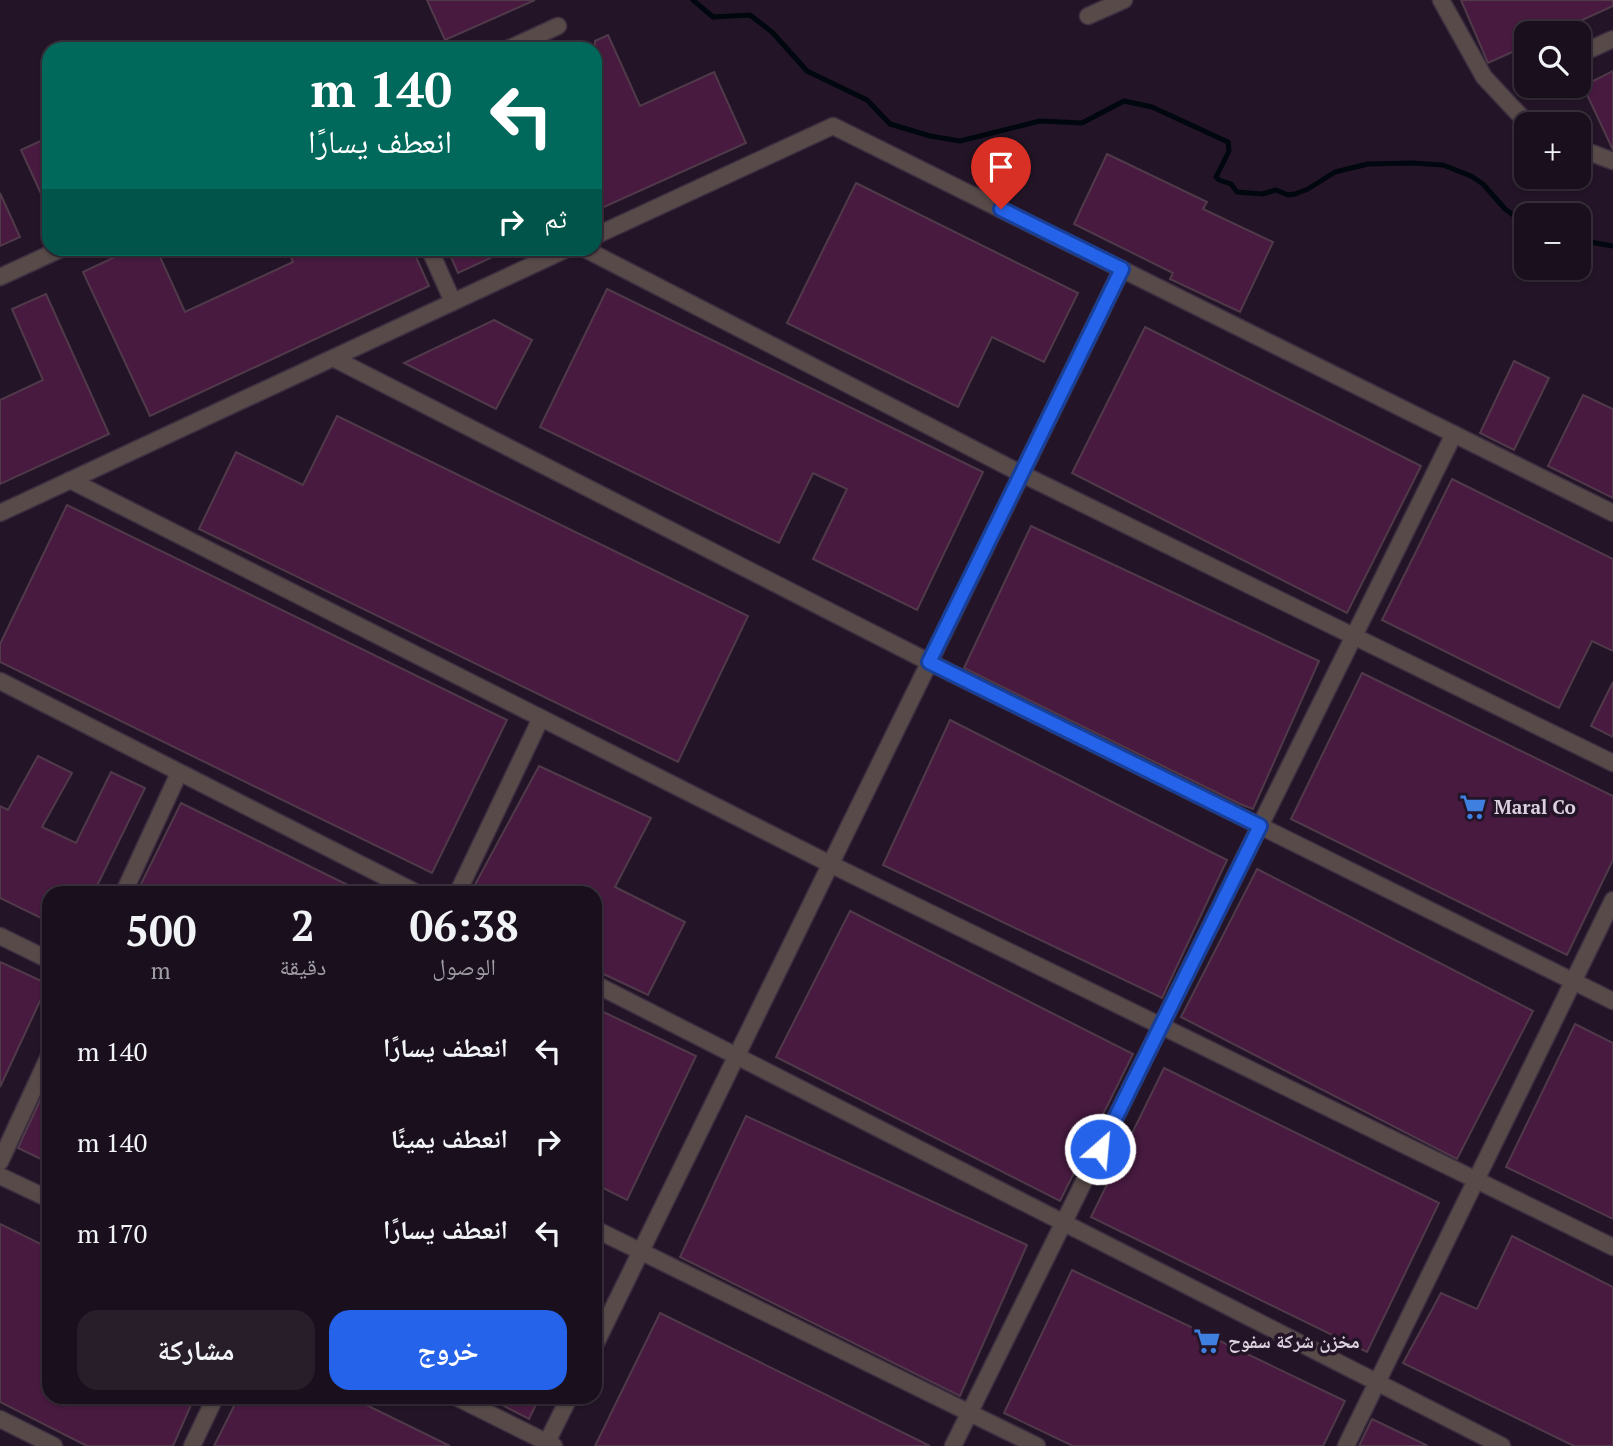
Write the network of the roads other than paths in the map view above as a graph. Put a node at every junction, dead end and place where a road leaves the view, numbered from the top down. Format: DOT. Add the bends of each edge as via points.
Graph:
graph roads {
  1 [pos="1124,0"];
  2 [pos="1441,0"];
  3 [pos="1088,16"];
  4 [pos="558,26"];
  5 [pos="1613,39"];
  6 [pos="523,42"];
  7 [pos="1591,49"];
  8 [pos="1517,112"];
  9 [pos="1591,153"];
  10 [pos="1613,161"];
  11 [pos="602,233"];
  12 [pos="46,256"];
  13 [pos="433,256"];
  14 [pos="552,256"];
  15 [pos="599,256"];
  16 [pos="1122,269"];
  17 [pos="0,277"];
  18 [pos="453,302"];
  19 [pos="333,358"];
  20 [pos="1454,434"];
  21 [pos="1022,474"];
  22 [pos="70,480"];
  23 [pos="0,513"];
  24 [pos="1613,513"];
  25 [pos="1354,636"];
  26 [pos="929,662"];
  27 [pos="0,681"];
  28 [pos="541,718"];
  29 [pos="1613,763"];
  30 [pos="180,773"];
  31 [pos="1260,826"];
  32 [pos="830,864"];
  33 [pos="127,886"];
  34 [pos="403,886"];
  35 [pos="461,886"];
  36 [pos="1613,900"];
  37 [pos="0,936"];
  38 [pos="42,957"];
  39 [pos="1573,981"];
  40 [pos="602,988"];
  41 [pos="1613,1001"];
  42 [pos="1161,1026"];
  43 [pos="736,1056"];
  44 [pos="42,1071"];
  45 [pos="0,1162"];
  46 [pos="0,1175"];
  47 [pos="1476,1180"];
  48 [pos="42,1196"];
  49 [pos="1063,1223"];
  50 [pos="602,1232"];
  51 [pos="1613,1247"];
  52 [pos="641,1251"];
  53 [pos="602,1331"];
  54 [pos="1378,1383"];
  55 [pos="212,1404"];
  56 [pos="470,1404"];
  57 [pos="566,1404"];
  58 [pos="969,1413"];
  59 [pos="0,1419"];
  60 [pos="549,1445"];
  61 [pos="54,1446"];
  62 [pos="192,1446"];
  63 [pos="953,1446"];
  64 [pos="1037,1446"];
  65 [pos="1346,1446"];
  66 [pos="1502,1446"];
  1 -- 3 [label="lane"];
  2 -- 8 [label="lane" via="1484,77"];
  4 -- 6 [label="lane"];
  5 -- 7 [label="lane"];
  9 -- 10 [label="lane"];
  11 -- 16 [label="lane" via="833,126"];
  12 -- 17 [label="lane"];
  13 -- 18 [label="lane"];
  14 -- 18 [label="lane"];
  15 -- 21 [label="lane"];
  16 -- 20 [label="lane"];
  16 -- 21 [label="lane"];
  18 -- 19 [label="lane"];
  19 -- 22 [label="lane"];
  19 -- 26 [label="lane"];
  20 -- 24 [label="lane"];
  20 -- 25 [label="lane"];
  21 -- 25 [label="lane"];
  21 -- 26 [label="lane"];
  22 -- 23 [label="lane"];
  22 -- 28 [label="lane"];
  25 -- 29 [label="lane"];
  25 -- 31 [label="lane"];
  26 -- 31 [label="lane"];
  26 -- 32 [label="lane"];
  27 -- 30 [label="lane"];
  28 -- 32 [label="lane"];
  28 -- 35 [label="lane"];
  30 -- 33 [label="lane"];
  30 -- 34 [label="lane"];
  31 -- 39 [label="lane"];
  31 -- 42 [label="lane"];
  32 -- 42 [label="lane"];
  32 -- 43 [label="lane"];
  36 -- 39 [label="lane"];
  37 -- 38 [label="lane"];
  39 -- 41 [label="lane"];
  39 -- 47 [label="lane"];
  40 -- 43 [label="lane"];
  42 -- 47 [label="lane"];
  42 -- 49 [label="lane"];
  43 -- 49 [label="lane"];
  43 -- 52 [label="lane"];
  44 -- 45 [label="lane"];
  46 -- 48 [label="lane"];
  47 -- 51 [label="lane"];
  47 -- 54 [label="lane"];
  49 -- 54 [label="lane"];
  49 -- 58 [label="lane"];
  50 -- 52 [label="lane"];
  52 -- 53 [label="lane"];
  52 -- 58 [label="lane"];
  54 -- 65 [label="lane"];
  54 -- 66 [label="lane"];
  55 -- 62 [label="lane"];
  56 -- 60 [label="lane"];
  57 -- 60 [label="lane"];
  58 -- 63 [label="lane"];
  58 -- 64 [label="lane"];
  59 -- 61 [label="lane"];
}
